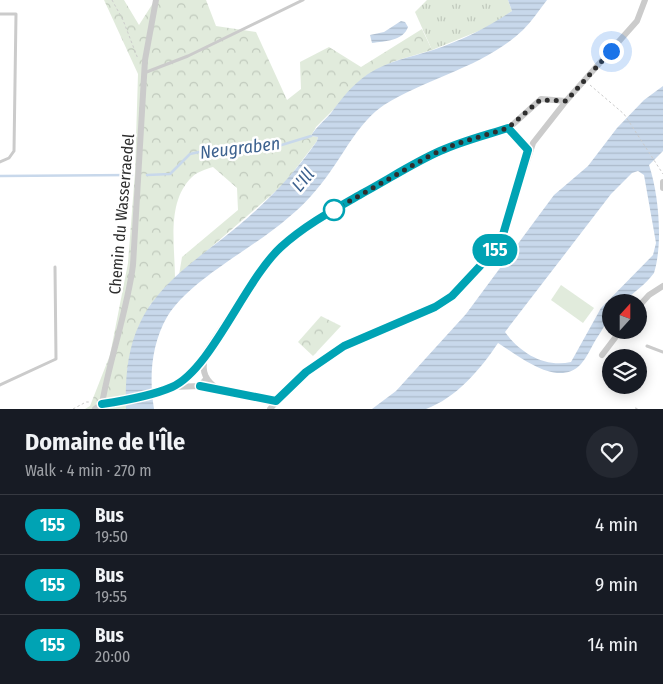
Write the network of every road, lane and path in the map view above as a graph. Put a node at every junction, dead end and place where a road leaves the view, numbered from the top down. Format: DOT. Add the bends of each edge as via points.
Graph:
graph roads {
  1 [pos="112,0"];
  2 [pos="156,0"];
  3 [pos="303,0"];
  4 [pos="645,0"];
  5 [pos="0,14"];
  6 [pos="144,74"];
  7 [pos="585,82"];
  8 [pos="566,101"];
  9 [pos="508,128"];
  10 [pos="528,150"];
  11 [pos="0,162"];
  12 [pos="663,174"];
  13 [pos="663,182"];
  14 [pos="663,188"];
  15 [pos="55,267"];
  16 [pos="663,286"];
  17 [pos="648,295"];
  18 [pos="647,346"];
  19 [pos="663,352"];
  20 [pos="206,355"];
  21 [pos="194,370"];
  22 [pos="189,375"];
  23 [pos="204,375"];
  24 [pos="0,385"];
  25 [pos="192,385"];
  26 [pos="200,386"];
  27 [pos="173,387"];
  28 [pos="220,390"];
  29 [pos="276,401"];
  30 [pos="102,404"];
  31 [pos="635,408"];
  32 [pos="72,409"];
  33 [pos="95,409"];
  34 [pos="270,409"];
  35 [pos="639,409"];
  1 -- 6 [label="path"];
  2 -- 6 [label="street, Chemin du Wasserraedel"];
  3 -- 6 [label="lane"];
  4 -- 7 [label="street" via="637,21"];
  5 -- 11 [label="lane" via="16,14 16,63 14,152"];
  6 -- 30 [label="street, Chemin du Wasserraedel" via="133,265"];
  7 -- 8 [label="street"];
  7 -- 12 [label="path" via="624,114"];
  8 -- 9 [label="street" via="540,100"];
  8 -- 10 [label="street"];
  9 -- 10 [label="street"];
  9 -- 20 [label="street" via="431,155 323,216 290,239 256,276"];
  10 -- 29 [label="street" via="502,238 458,291 435,307 334,352 306,372"];
  13 -- 14 [label="street"];
  15 -- 24 [label="lane" via="56,359"];
  16 -- 17 [label="street"];
  18 -- 19 [label="lane"];
  20 -- 21 [label="street"];
  20 -- 23 [label="street"];
  21 -- 22 [label="street"];
  21 -- 23 [label="street"];
  22 -- 25 [label="street"];
  22 -- 27 [label="street"];
  23 -- 26 [label="street"];
  23 -- 28 [label="street"];
  25 -- 26 [label="street"];
  25 -- 27 [label="street"];
  26 -- 28 [label="street"];
  27 -- 30 [label="street"];
  28 -- 29 [label="street"];
  29 -- 34 [label="street"];
  30 -- 32 [label="path" via="86,402"];
  30 -- 33 [label="street"];
  31 -- 35 [label="path"];
}
